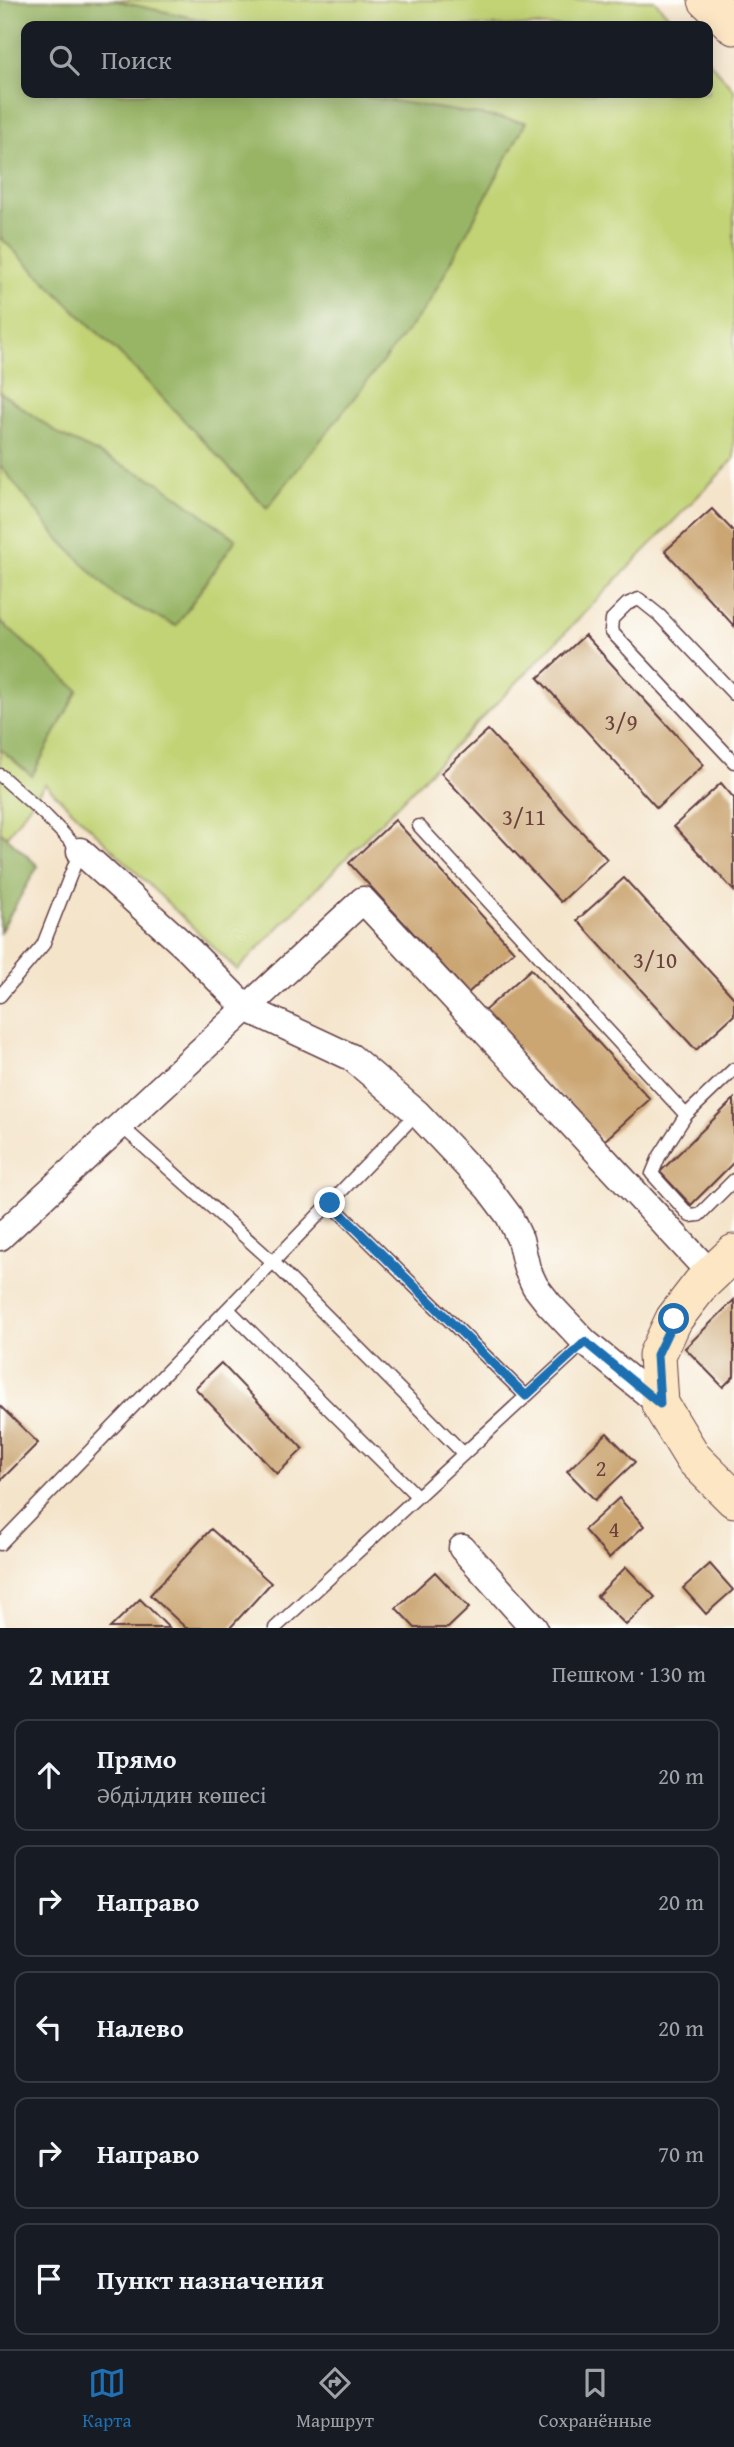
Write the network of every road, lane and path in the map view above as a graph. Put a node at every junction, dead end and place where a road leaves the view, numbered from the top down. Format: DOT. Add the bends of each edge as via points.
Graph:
graph roads {
  1 [pos="707,0"];
  2 [pos="734,26"];
  3 [pos="734,694"];
  4 [pos="734,762"];
  5 [pos="0,775"];
  6 [pos="419,826"];
  7 [pos="80,851"];
  8 [pos="0,996"];
  9 [pos="246,1008"];
  10 [pos="734,1069"];
  11 [pos="417,1113"];
  12 [pos="686,1115"];
  13 [pos="120,1125"];
  14 [pos="734,1180"];
  15 [pos="330,1203"];
  16 [pos="0,1237"];
  17 [pos="273,1262"];
  18 [pos="723,1264"];
  19 [pos="228,1309"];
  20 [pos="585,1342"];
  21 [pos="526,1396"];
  22 [pos="660,1404"];
  23 [pos="463,1453"];
  24 [pos="417,1496"];
  25 [pos="734,1499"];
  26 [pos="0,1544"];
  27 [pos="463,1548"];
  28 [pos="275,1628"];
  29 [pos="534,1628"];
  1 -- 2 [label="main road"];
  3 -- 4 [label="lane" via="639,599 612,619 611,631"];
  5 -- 7 [label="lane"];
  6 -- 12 [label="lane"];
  7 -- 8 [label="lane" via="43,945"];
  7 -- 9 [label="street"];
  9 -- 11 [label="street" via="351,1058"];
  9 -- 13 [label="street"];
  9 -- 18 [label="street" via="363,900"];
  10 -- 12 [label="lane"];
  11 -- 15 [label="lane"];
  11 -- 20 [label="street" via="509,1216 535,1286"];
  12 -- 14 [label="lane" via="652,1174 690,1216 699,1215"];
  13 -- 16 [label="street"];
  13 -- 17 [label="lane"];
  15 -- 17 [label="lane"];
  15 -- 21 [label="lane"];
  17 -- 19 [label="lane"];
  17 -- 23 [label="lane"];
  18 -- 22 [label="main road" via="674,1319 657,1355"];
  19 -- 24 [label="lane"];
  19 -- 26 [label="lane"];
  20 -- 21 [label="lane"];
  20 -- 22 [label="street"];
  21 -- 23 [label="lane"];
  22 -- 25 [label="main road" via="692,1458"];
  23 -- 24 [label="lane"];
  24 -- 28 [label="lane"];
  27 -- 29 [label="street"];
}
